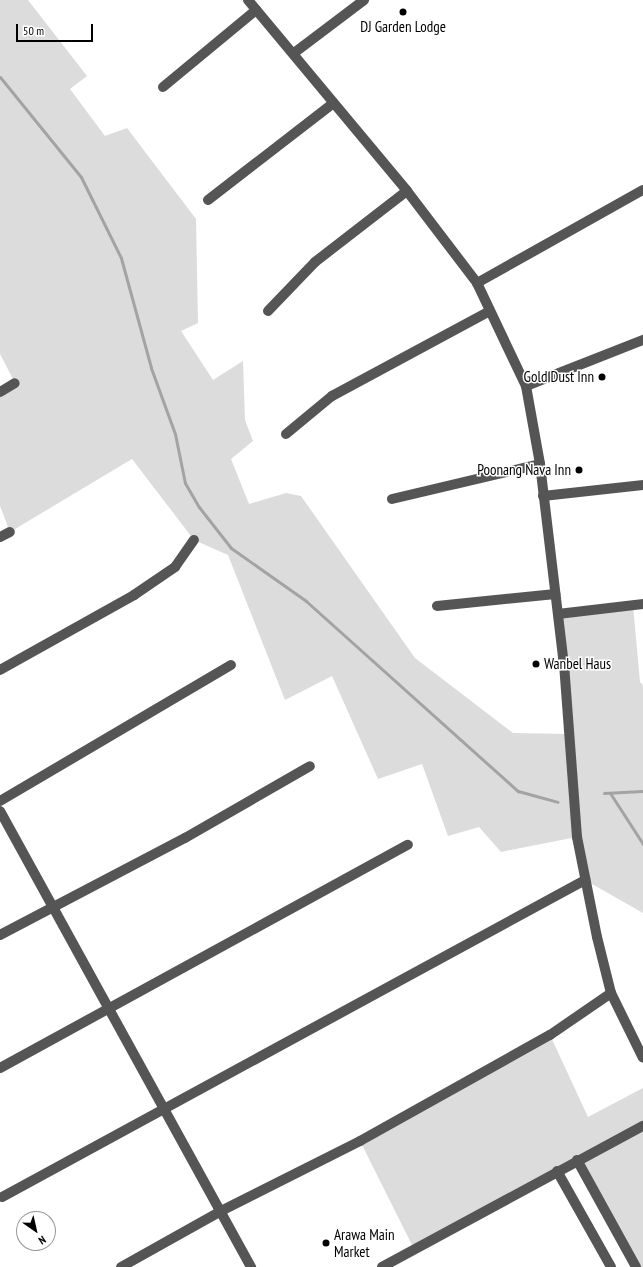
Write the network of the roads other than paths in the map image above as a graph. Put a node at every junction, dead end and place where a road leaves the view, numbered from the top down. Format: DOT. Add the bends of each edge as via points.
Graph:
graph roads {
  1 [pos="248,0"];
  2 [pos="364,0"];
  3 [pos="256,10"];
  4 [pos="294,53"];
  5 [pos="163,87"];
  6 [pos="332,104"];
  7 [pos="643,190"];
  8 [pos="407,191"];
  9 [pos="208,200"];
  10 [pos="477,283"];
  11 [pos="268,311"];
  12 [pos="490,311"];
  13 [pos="643,340"];
  14 [pos="15,384"];
  15 [pos="526,386"];
  16 [pos="0,392"];
  17 [pos="286,434"];
  18 [pos="540,464"];
  19 [pos="643,485"];
  20 [pos="543,496"];
  21 [pos="392,499"];
  22 [pos="10,532"];
  23 [pos="0,537"];
  24 [pos="194,540"];
  25 [pos="555,594"];
  26 [pos="643,604"];
  27 [pos="437,606"];
  28 [pos="558,614"];
  29 [pos="231,665"];
  30 [pos="0,670"];
  31 [pos="310,766"];
  32 [pos="0,801"];
  33 [pos="0,812"];
  34 [pos="408,845"];
  35 [pos="585,880"];
  36 [pos="54,905"];
  37 [pos="0,934"];
  38 [pos="611,993"];
  39 [pos="110,1008"];
  40 [pos="643,1058"];
  41 [pos="0,1068"];
  42 [pos="166,1110"];
  43 [pos="643,1126"];
  44 [pos="577,1160"];
  45 [pos="557,1171"];
  46 [pos="2,1197"];
  47 [pos="221,1211"];
  48 [pos="121,1267"];
  49 [pos="251,1267"];
  50 [pos="382,1267"];
  51 [pos="611,1267"];
  52 [pos="636,1267"];
  1 -- 3 [label="street"];
  2 -- 4 [label="street"];
  3 -- 4 [label="street"];
  3 -- 5 [label="street"];
  4 -- 6 [label="street"];
  6 -- 8 [label="street"];
  6 -- 9 [label="street"];
  7 -- 10 [label="street"];
  8 -- 10 [label="street"];
  8 -- 11 [label="street" via="315,262"];
  10 -- 12 [label="street"];
  12 -- 15 [label="street"];
  12 -- 17 [label="street" via="332,396"];
  13 -- 15 [label="street"];
  14 -- 16 [label="street"];
  15 -- 18 [label="street"];
  18 -- 20 [label="street"];
  18 -- 21 [label="street"];
  19 -- 20 [label="street"];
  20 -- 25 [label="street"];
  22 -- 23 [label="street"];
  24 -- 30 [label="street" via="176,567 134,595"];
  25 -- 27 [label="street"];
  25 -- 28 [label="street"];
  26 -- 28 [label="street"];
  28 -- 35 [label="street" via="577,837"];
  29 -- 32 [label="street"];
  31 -- 36 [label="street" via="185,838"];
  33 -- 36 [label="street"];
  34 -- 39 [label="street"];
  35 -- 38 [label="street"];
  35 -- 42 [label="street"];
  36 -- 37 [label="street"];
  36 -- 39 [label="street"];
  38 -- 40 [label="street"];
  38 -- 47 [label="street" via="550,1035 360,1141"];
  39 -- 41 [label="street"];
  39 -- 42 [label="street"];
  42 -- 46 [label="street"];
  42 -- 47 [label="street"];
  43 -- 44 [label="street"];
  44 -- 45 [label="street"];
  44 -- 52 [label="street"];
  45 -- 50 [label="street"];
  45 -- 51 [label="street"];
  47 -- 48 [label="street"];
  47 -- 49 [label="street"];
}
